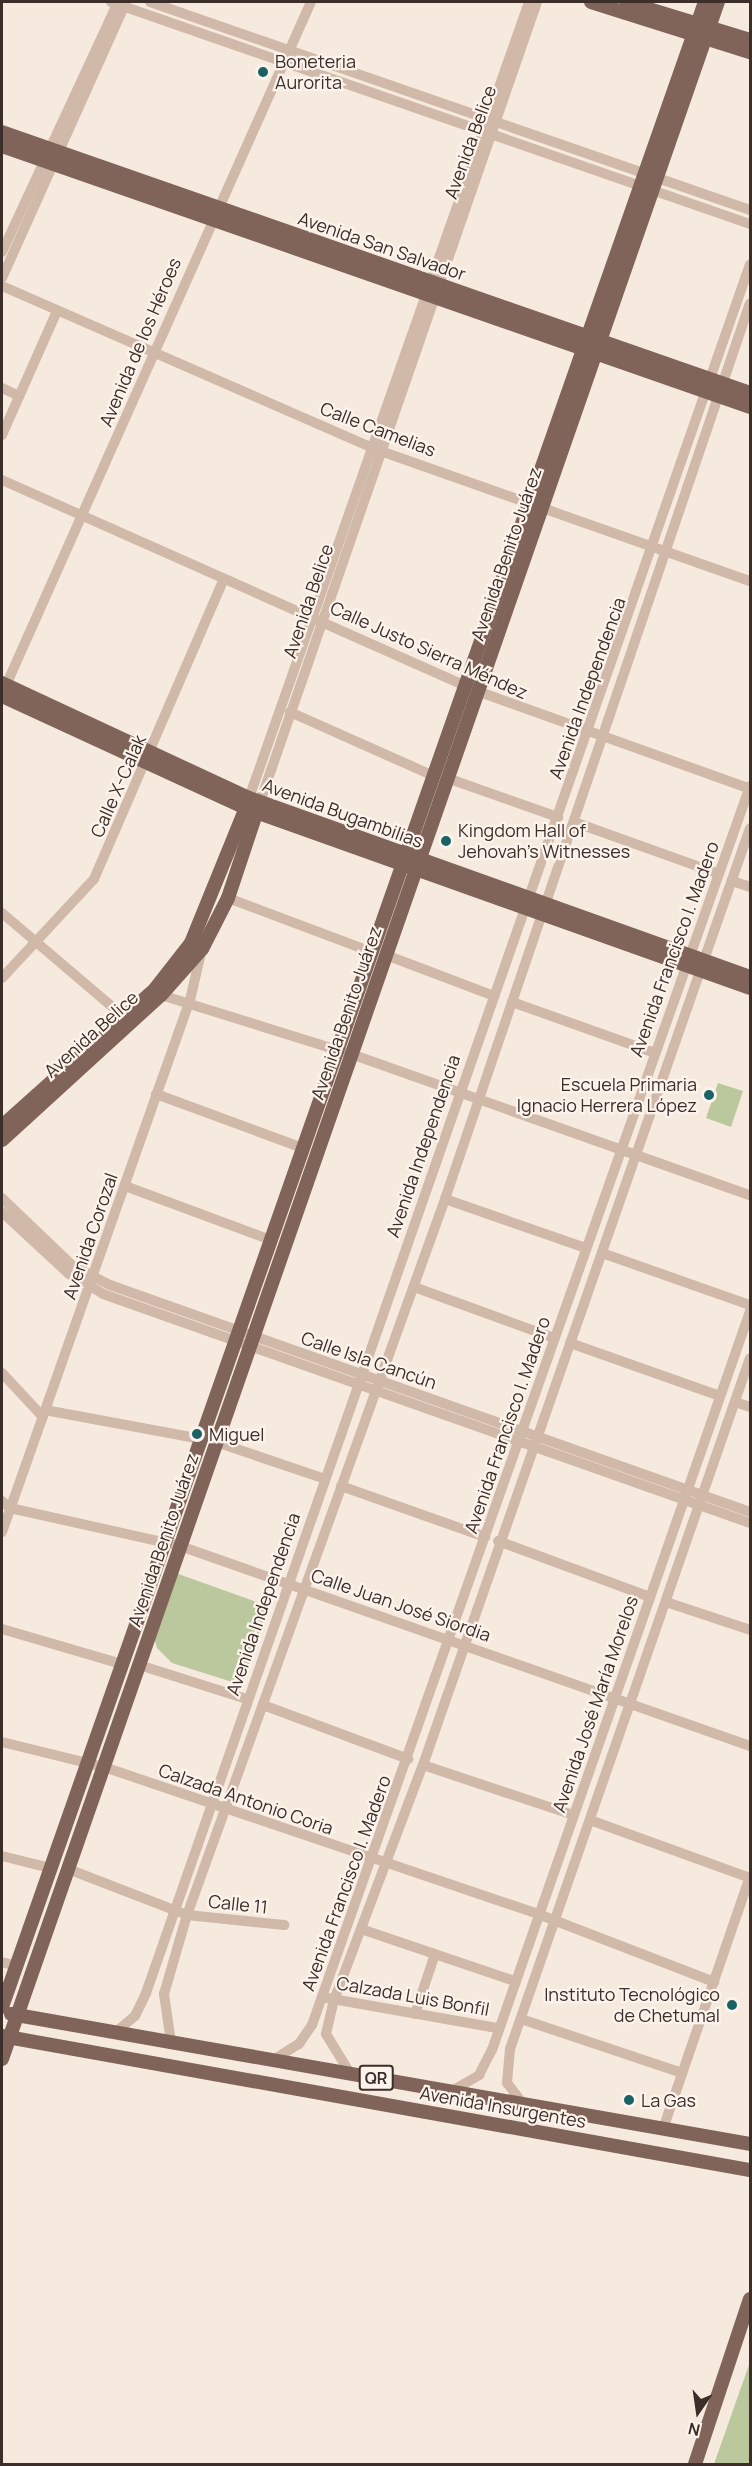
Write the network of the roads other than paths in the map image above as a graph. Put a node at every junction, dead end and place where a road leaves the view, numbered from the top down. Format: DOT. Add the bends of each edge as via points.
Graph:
graph roads {
  1 [pos="150,2"];
  2 [pos="311,2"];
  3 [pos="529,2"];
  4 [pos="537,2"];
  5 [pos="591,2"];
  6 [pos="626,2"];
  7 [pos="705,2"];
  8 [pos="718,2"];
  9 [pos="120,3"];
  10 [pos="701,31"];
  11 [pos="750,40"];
  12 [pos="288,50"];
  13 [pos="750,52"];
  14 [pos="283,61"];
  15 [pos="492,121"];
  16 [pos="2,132"];
  17 [pos="488,132"];
  18 [pos="2,146"];
  19 [pos="52,157"];
  20 [pos="649,182"];
  21 [pos="750,210"];
  22 [pos="214,213"];
  23 [pos="750,224"];
  24 [pos="2,252"];
  25 [pos="750,264"];
  26 [pos="2,278"];
  27 [pos="2,286"];
  28 [pos="432,289"];
  29 [pos="750,303"];
  30 [pos="57,311"];
  31 [pos="591,345"];
  32 [pos="154,353"];
  33 [pos="2,388"];
  34 [pos="715,388"];
  35 [pos="750,393"];
  36 [pos="19,396"];
  37 [pos="750,407"];
  38 [pos="2,435"];
  39 [pos="377,449"];
  40 [pos="2,480"];
  41 [pos="536,504"];
  42 [pos="82,517"];
  43 [pos="654,547"];
  44 [pos="668,552"];
  45 [pos="223,581"];
  46 [pos="750,581"];
  47 [pos="317,619"];
  48 [pos="471,689"];
  49 [pos="3,690"];
  50 [pos="290,712"];
  51 [pos="588,734"];
  52 [pos="602,739"];
  53 [pos="150,757"];
  54 [pos="440,777"];
  55 [pos="750,788"];
  56 [pos="253,805"];
  57 [pos="558,817"];
  58 [pos="574,822"];
  59 [pos="750,828"];
  60 [pos="410,863"];
  61 [pos="719,874"];
  62 [pos="732,881"];
  63 [pos="750,887"];
  64 [pos="228,898"];
  65 [pos="527,904"];
  66 [pos="543,910"];
  67 [pos="2,913"];
  68 [pos="38,944"];
  69 [pos="202,950"];
  70 [pos="379,954"];
  71 [pos="696,963"];
  72 [pos="750,976"];
  73 [pos="2,978"];
  74 [pos="750,988"];
  75 [pos="161,995"];
  76 [pos="494,996"];
  77 [pos="190,1000"];
  78 [pos="512,1002"];
  79 [pos="127,1018"];
  80 [pos="344,1052"];
  81 [pos="655,1053"];
  82 [pos="458,1093"];
  83 [pos="156,1095"];
  84 [pos="477,1099"];
  85 [pos="2,1126"];
  86 [pos="2,1140"];
  87 [pos="303,1148"];
  88 [pos="621,1150"];
  89 [pos="636,1156"];
  90 [pos="125,1186"];
  91 [pos="750,1195"];
  92 [pos="2,1198"];
  93 [pos="445,1199"];
  94 [pos="2,1212"];
  95 [pos="271,1240"];
  96 [pos="586,1248"];
  97 [pos="602,1253"];
  98 [pos="91,1282"];
  99 [pos="414,1287"];
  100 [pos="750,1305"];
  101 [pos="750,1311"];
  102 [pos="237,1336"];
  103 [pos="554,1338"];
  104 [pos="251,1341"];
  105 [pos="570,1343"];
  106 [pos="750,1358"];
  107 [pos="2,1373"];
  108 [pos="359,1379"];
  109 [pos="377,1386"];
  110 [pos="720,1396"];
  111 [pos="735,1402"];
  112 [pos="750,1407"];
  113 [pos="44,1413"];
  114 [pos="520,1436"];
  115 [pos="201,1439"];
  116 [pos="533,1441"];
  117 [pos="216,1442"];
  118 [pos="325,1479"];
  119 [pos="341,1486"];
  120 [pos="686,1494"];
  121 [pos="701,1500"];
  122 [pos="6,1505"];
  123 [pos="750,1512"];
  124 [pos="750,1523"];
  125 [pos="2,1532"];
  126 [pos="485,1536"];
  127 [pos="498,1541"];
  128 [pos="165,1542"];
  129 [pos="180,1546"];
  130 [pos="288,1584"];
  131 [pos="306,1590"];
  132 [pos="650,1597"];
  133 [pos="666,1602"];
  134 [pos="2,1629"];
  135 [pos="750,1630"];
  136 [pos="450,1640"];
  137 [pos="463,1644"];
  138 [pos="122,1664"];
  139 [pos="139,1665"];
  140 [pos="615,1697"];
  141 [pos="247,1699"];
  142 [pos="630,1704"];
  143 [pos="263,1705"];
  144 [pos="2,1742"];
  145 [pos="750,1746"];
  146 [pos="408,1759"];
  147 [pos="87,1764"];
  148 [pos="423,1765"];
  149 [pos="104,1767"];
  150 [pos="210,1803"];
  151 [pos="225,1809"];
  152 [pos="573,1815"];
  153 [pos="590,1820"];
  154 [pos="2,1856"];
  155 [pos="371,1860"];
  156 [pos="386,1865"];
  157 [pos="50,1868"];
  158 [pos="68,1869"];
  159 [pos="750,1877"];
  160 [pos="172,1906"];
  161 [pos="538,1914"];
  162 [pos="187,1915"];
  163 [pos="555,1922"];
  164 [pos="284,1925"];
  165 [pos="361,1929"];
  166 [pos="435,1954"];
  167 [pos="2,1962"];
  168 [pos="16,1966"];
  169 [pos="515,1981"];
  170 [pos="714,1982"];
  171 [pos="322,1997"];
  172 [pos="334,2000"];
  173 [pos="2,2007"];
  174 [pos="2,2012"];
  175 [pos="415,2014"];
  176 [pos="17,2015"];
  177 [pos="521,2019"];
  178 [pos="91,2027"];
  179 [pos="498,2028"];
  180 [pos="117,2031"];
  181 [pos="5,2037"];
  182 [pos="171,2042"];
  183 [pos="86,2051"];
  184 [pos="2,2059"];
  185 [pos="273,2060"];
  186 [pos="350,2073"];
  187 [pos="682,2073"];
  188 [pos="450,2092"];
  189 [pos="523,2104"];
  190 [pos="587,2115"];
  191 [pos="663,2129"];
  192 [pos="700,2135"];
  193 [pos="582,2140"];
  194 [pos="750,2144"];
  195 [pos="696,2160"];
  196 [pos="750,2170"];
  197 [pos="750,2299"];
  198 [pos="695,2464"];
  1 -- 12 [label="street"];
  2 -- 12 [label="street, Avenida de los Héroes"];
  3 -- 15 [label="street, Avenida Belice"];
  4 -- 15 [label="street, Avenida Belice"];
  5 -- 10 [label="main road"];
  6 -- 10 [label="main road"];
  7 -- 10 [label="main road, Avenida Benito Juárez"];
  8 -- 10 [label="main road, Avenida Benito Juárez"];
  9 -- 14 [label="street"];
  9 -- 19 [label="street"];
  10 -- 11 [label="main road"];
  10 -- 13 [label="main road"];
  10 -- 20 [label="main road, Avenida Benito Juárez"];
  12 -- 14 [label="street, Avenida de los Héroes"];
  12 -- 15 [label="street"];
  14 -- 17 [label="street"];
  14 -- 22 [label="street, Avenida de los Héroes"];
  15 -- 17 [label="street, Avenida Belice"];
  15 -- 20 [label="street"];
  16 -- 19 [label="main road, Avenida San Salvador"];
  17 -- 20 [label="street"];
  17 -- 28 [label="street, Avenida Belice"];
  18 -- 19 [label="main road, Avenida San Salvador"];
  19 -- 22 [label="main road, Avenida San Salvador"];
  19 -- 24 [label="street"];
  19 -- 26 [label="street"];
  20 -- 21 [label="street"];
  20 -- 23 [label="street"];
  20 -- 31 [label="main road, Avenida Benito Juárez"];
  22 -- 28 [label="main road, Avenida San Salvador"];
  22 -- 32 [label="street, Avenida de los Héroes"];
  25 -- 34 [label="street, Avenida Independencia"];
  27 -- 30 [label="street, Calle Camelias"];
  28 -- 31 [label="main road, Avenida San Salvador"];
  28 -- 39 [label="street, Avenida Belice"];
  29 -- 34 [label="street, Avenida Independencia"];
  30 -- 32 [label="street, Calle Camelias"];
  30 -- 36 [label="street"];
  31 -- 34 [label="main road, Avenida San Salvador"];
  31 -- 41 [label="main road, Avenida Benito Juárez"];
  32 -- 39 [label="street, Calle Camelias"];
  32 -- 42 [label="street, Avenida de los Héroes"];
  33 -- 36 [label="street"];
  34 -- 35 [label="main road, Avenida San Salvador"];
  34 -- 37 [label="main road, Avenida San Salvador"];
  34 -- 43 [label="street, Avenida Independencia"];
  34 -- 44 [label="street, Avenida Independencia"];
  36 -- 38 [label="street"];
  39 -- 41 [label="street, Calle Camelias"];
  39 -- 47 [label="street, Avenida Belice"];
  40 -- 42 [label="street, Calle Justo Sierra Méndez"];
  41 -- 43 [label="street, Calle Camelias"];
  41 -- 48 [label="main road, Avenida Benito Juárez"];
  42 -- 45 [label="street, Calle Justo Sierra Méndez"];
  42 -- 49 [label="street, Avenida de los Héroes"];
  43 -- 44 [label="street, Calle Camelias"];
  43 -- 51 [label="street, Avenida Independencia"];
  44 -- 46 [label="street, Calle Camelias"];
  44 -- 52 [label="street, Avenida Independencia"];
  45 -- 47 [label="street, Calle Justo Sierra Méndez"];
  45 -- 53 [label="street, Calle X-Calak"];
  47 -- 48 [label="street, Calle Justo Sierra Méndez"];
  47 -- 50 [label="street, Avenida Belice"];
  47 -- 56 [label="street, Avenida Belice"];
  48 -- 51 [label="street, Calle Justo Sierra Méndez"];
  48 -- 54 [label="main road, Avenida Benito Juárez"];
  49 -- 53 [label="main road, Avenida Bugambilias"];
  50 -- 54 [label="street"];
  50 -- 56 [label="street, Avenida Belice"];
  51 -- 52 [label="street, Calle Justo Sierra Méndez"];
  51 -- 57 [label="street, Avenida Independencia"];
  52 -- 55 [label="street, Calle Justo Sierra Méndez"];
  52 -- 58 [label="street, Avenida Independencia"];
  53 -- 56 [label="main road, Avenida Bugambilias"];
  53 -- 68 [label="street, Calle X-Calak" via="94,879"];
  54 -- 57 [label="street"];
  54 -- 60 [label="main road, Avenida Benito Juárez"];
  55 -- 61 [label="street, Avenida Francisco I. Madero"];
  56 -- 60 [label="main road, Avenida Bugambilias"];
  56 -- 64 [label="main road, Avenida Belice"];
  56 -- 79 [label="main road, Avenida Belice" via="191,943"];
  57 -- 65 [label="street, Avenida Independencia"];
  58 -- 61 [label="street"];
  58 -- 66 [label="street, Avenida Independencia"];
  59 -- 62 [label="street, Avenida Francisco I. Madero"];
  60 -- 65 [label="main road, Avenida Bugambilias"];
  60 -- 70 [label="main road, Avenida Benito Juárez"];
  61 -- 71 [label="street, Avenida Francisco I. Madero"];
  62 -- 63 [label="street"];
  62 -- 71 [label="street, Avenida Francisco I. Madero"];
  64 -- 69 [label="main road, Avenida Belice"];
  64 -- 70 [label="street"];
  65 -- 66 [label="main road, Avenida Bugambilias"];
  65 -- 76 [label="street, Avenida Independencia"];
  66 -- 71 [label="main road, Avenida Bugambilias"];
  66 -- 78 [label="street, Avenida Independencia"];
  67 -- 68 [label="street"];
  68 -- 73 [label="street, Calle X-Calak"];
  68 -- 79 [label="street"];
  69 -- 75 [label="main road, Avenida Belice"];
  69 -- 77 [label="street, Avenida Corozal"];
  70 -- 76 [label="street"];
  70 -- 80 [label="main road, Avenida Benito Juárez"];
  71 -- 72 [label="main road, Avenida Bugambilias"];
  71 -- 74 [label="main road, Avenida Bugambilias"];
  71 -- 81 [label="street, Avenida Francisco I. Madero"];
  71 -- 89 [label="street, Avenida Francisco I. Madero"];
  75 -- 77 [label="street"];
  75 -- 79 [label="main road, Avenida Belice"];
  76 -- 82 [label="street, Avenida Independencia"];
  77 -- 80 [label="street"];
  77 -- 83 [label="street, Avenida Corozal"];
  78 -- 81 [label="street"];
  78 -- 84 [label="street, Avenida Independencia"];
  79 -- 85 [label="main road, Avenida Belice"];
  79 -- 86 [label="main road, Avenida Belice"];
  80 -- 82 [label="street"];
  80 -- 87 [label="main road, Avenida Benito Juárez"];
  80 -- 104 [label="main road, Avenida Benito Juárez"];
  81 -- 88 [label="street, Avenida Francisco I. Madero"];
  82 -- 84 [label="street"];
  82 -- 108 [label="street, Avenida Independencia"];
  83 -- 87 [label="street"];
  83 -- 90 [label="street, Avenida Corozal"];
  84 -- 88 [label="street"];
  84 -- 93 [label="street, Avenida Independencia"];
  87 -- 95 [label="main road, Avenida Benito Juárez"];
  88 -- 89 [label="street"];
  88 -- 96 [label="street, Avenida Francisco I. Madero"];
  89 -- 91 [label="street"];
  89 -- 97 [label="street, Avenida Francisco I. Madero"];
  90 -- 95 [label="street"];
  90 -- 98 [label="street, Avenida Corozal"];
  92 -- 98 [label="street, Calle Isla Cancún"];
  93 -- 96 [label="street"];
  93 -- 99 [label="street, Avenida Independencia"];
  94 -- 98 [label="street, Calle Isla Cancún"];
  95 -- 102 [label="main road, Avenida Benito Juárez"];
  96 -- 103 [label="street, Avenida Francisco I. Madero"];
  97 -- 100 [label="street"];
  97 -- 105 [label="street, Avenida Francisco I. Madero"];
  98 -- 102 [label="street, Calle Isla Cancún"];
  98 -- 113 [label="street, Avenida Corozal"];
  99 -- 103 [label="street"];
  99 -- 109 [label="street, Avenida Independencia"];
  101 -- 110 [label="street, Avenida José María Morelos"];
  102 -- 104 [label="street, Calle Isla Cancún"];
  102 -- 115 [label="main road, Avenida Benito Juárez"];
  103 -- 114 [label="street, Avenida Francisco I. Madero"];
  104 -- 108 [label="street, Calle Isla Cancún"];
  104 -- 117 [label="main road, Avenida Benito Juárez"];
  105 -- 110 [label="street"];
  105 -- 116 [label="street, Avenida Francisco I. Madero"];
  106 -- 111 [label="street, Avenida José María Morelos"];
  107 -- 113 [label="street"];
  108 -- 109 [label="street, Calle Isla Cancún"];
  108 -- 118 [label="street, Avenida Independencia"];
  109 -- 114 [label="street, Calle Isla Cancún"];
  109 -- 119 [label="street, Avenida Independencia"];
  110 -- 120 [label="street, Avenida José María Morelos"];
  111 -- 112 [label="street"];
  111 -- 121 [label="street, Avenida José María Morelos"];
  113 -- 115 [label="street"];
  113 -- 122 [label="street, Avenida Corozal"];
  114 -- 116 [label="street, Calle Isla Cancún"];
  114 -- 126 [label="street, Avenida Francisco I. Madero"];
  115 -- 128 [label="main road, Avenida Benito Juárez"];
  116 -- 120 [label="street, Calle Isla Cancún"];
  116 -- 127 [label="street, Avenida Francisco I. Madero"];
  117 -- 118 [label="street"];
  117 -- 129 [label="main road, Avenida Benito Juárez"];
  118 -- 130 [label="street, Avenida Independencia"];
  119 -- 126 [label="street"];
  119 -- 131 [label="street, Avenida Independencia"];
  120 -- 121 [label="street, Calle Isla Cancún"];
  120 -- 132 [label="street, Avenida José María Morelos"];
  121 -- 123 [label="street, Calle Isla Cancún"];
  121 -- 124 [label="street, Calle Isla Cancún"];
  121 -- 133 [label="street, Avenida José María Morelos"];
  122 -- 125 [label="street, Avenida Corozal"];
  122 -- 128 [label="street, Calle Juan José Siordia"];
  126 -- 136 [label="street, Avenida Francisco I. Madero"];
  127 -- 132 [label="street"];
  127 -- 137 [label="street, Avenida Francisco I. Madero"];
  128 -- 129 [label="street, Calle Juan José Siordia"];
  128 -- 138 [label="main road, Avenida Benito Juárez"];
  129 -- 130 [label="street, Calle Juan José Siordia"];
  129 -- 139 [label="main road, Avenida Benito Juárez"];
  130 -- 131 [label="street, Calle Juan José Siordia"];
  130 -- 141 [label="street, Avenida Independencia"];
  131 -- 136 [label="street, Calle Juan José Siordia"];
  131 -- 143 [label="street, Avenida Independencia"];
  132 -- 140 [label="street, Avenida José María Morelos"];
  133 -- 135 [label="street"];
  133 -- 142 [label="street, Avenida José María Morelos"];
  134 -- 138 [label="street"];
  136 -- 137 [label="street, Calle Juan José Siordia"];
  136 -- 146 [label="street, Avenida Francisco I. Madero"];
  137 -- 140 [label="street, Calle Juan José Siordia"];
  137 -- 148 [label="street, Avenida Francisco I. Madero"];
  138 -- 147 [label="main road, Avenida Benito Juárez"];
  139 -- 141 [label="street"];
  139 -- 149 [label="main road, Avenida Benito Juárez"];
  140 -- 142 [label="street, Calle Juan José Siordia"];
  140 -- 152 [label="street, Avenida José María Morelos"];
  141 -- 150 [label="street, Avenida Independencia"];
  142 -- 145 [label="street, Calle Juan José Siordia"];
  142 -- 153 [label="street, Avenida José María Morelos"];
  143 -- 146 [label="street"];
  143 -- 151 [label="street, Avenida Independencia"];
  144 -- 147 [label="street, Calzada Antonio Coria"];
  146 -- 155 [label="street, Avenida Francisco I. Madero"];
  147 -- 149 [label="street, Calzada Antonio Coria"];
  147 -- 157 [label="main road, Avenida Benito Juárez"];
  148 -- 152 [label="street"];
  148 -- 156 [label="street, Avenida Francisco I. Madero"];
  149 -- 150 [label="street, Calzada Antonio Coria"];
  149 -- 158 [label="main road, Avenida Benito Juárez"];
  150 -- 151 [label="street, Calzada Antonio Coria"];
  150 -- 160 [label="street, Avenida Independencia"];
  151 -- 155 [label="street, Calzada Antonio Coria"];
  151 -- 162 [label="street, Avenida Independencia"];
  152 -- 161 [label="street, Avenida José María Morelos"];
  153 -- 159 [label="street"];
  153 -- 163 [label="street, Avenida José María Morelos"];
  154 -- 157 [label="street"];
  155 -- 156 [label="street, Calzada Antonio Coria"];
  155 -- 171 [label="street, Avenida Francisco I. Madero"];
  156 -- 161 [label="street, Calzada Antonio Coria"];
  156 -- 165 [label="street, Avenida Francisco I. Madero"];
  157 -- 168 [label="main road, Avenida Benito Juárez"];
  158 -- 160 [label="street"];
  158 -- 176 [label="main road, Avenida Benito Juárez"];
  159 -- 170 [label="street"];
  160 -- 162 [label="street"];
  160 -- 180 [label="street, Avenida Independencia" via="146,1993 135,2016"];
  161 -- 163 [label="street, Calzada Antonio Coria"];
  161 -- 169 [label="street, Avenida José María Morelos"];
  162 -- 164 [label="street, Calle 11"];
  162 -- 182 [label="street, Avenida Independencia" via="164,1994"];
  163 -- 170 [label="street, Calzada Antonio Coria"];
  163 -- 177 [label="street, Avenida José María Morelos"];
  165 -- 166 [label="street"];
  165 -- 172 [label="street, Avenida Francisco I. Madero"];
  166 -- 169 [label="street"];
  166 -- 175 [label="street"];
  167 -- 168 [label="street"];
  168 -- 173 [label="main road, Avenida Benito Juárez"];
  169 -- 179 [label="street, Avenida José María Morelos"];
  170 -- 187 [label="street"];
  171 -- 172 [label="street, Calzada Luis Bonfil"];
  171 -- 185 [label="street, Avenida Francisco I. Madero" via="299,2044"];
  172 -- 175 [label="street, Calzada Luis Bonfil"];
  172 -- 186 [label="street, Avenida Francisco I. Madero" via="326,2034"];
  174 -- 176 [label="main road, Avenida Insurgentes / QR"];
  175 -- 179 [label="street, Calzada Luis Bonfil"];
  176 -- 178 [label="main road, Avenida Insurgentes / QR"];
  176 -- 181 [label="main road, Avenida Benito Juárez"];
  177 -- 187 [label="street"];
  177 -- 189 [label="street, Avenida José María Morelos" via="506,2071"];
  178 -- 180 [label="main road, Avenida Insurgentes / QR"];
  178 -- 183 [label="main road"];
  179 -- 188 [label="street, Avenida José María Morelos" via="479,2075"];
  180 -- 182 [label="main road, Avenida Insurgentes / QR"];
  181 -- 183 [label="main road, Avenida Insurgentes / QR"];
  181 -- 184 [label="main road, Avenida Benito Juárez"];
  182 -- 185 [label="main road, Avenida Insurgentes / QR"];
  183 -- 193 [label="main road, Avenida Insurgentes / QR"];
  185 -- 186 [label="main road, Avenida Insurgentes / QR"];
  186 -- 188 [label="main road, Avenida Insurgentes / QR"];
  187 -- 191 [label="street"];
  188 -- 189 [label="main road, Avenida Insurgentes / QR"];
  189 -- 190 [label="main road, Avenida Insurgentes / QR"];
  190 -- 191 [label="main road, Avenida Insurgentes / QR"];
  190 -- 193 [label="main road"];
  191 -- 192 [label="main road, Avenida Insurgentes / QR"];
  192 -- 194 [label="main road, Avenida Insurgentes / QR"];
  192 -- 195 [label="main road"];
  193 -- 195 [label="main road, Avenida Insurgentes / QR"];
  195 -- 196 [label="main road, Avenida Insurgentes / QR"];
  197 -- 198 [label="main road"];
}
